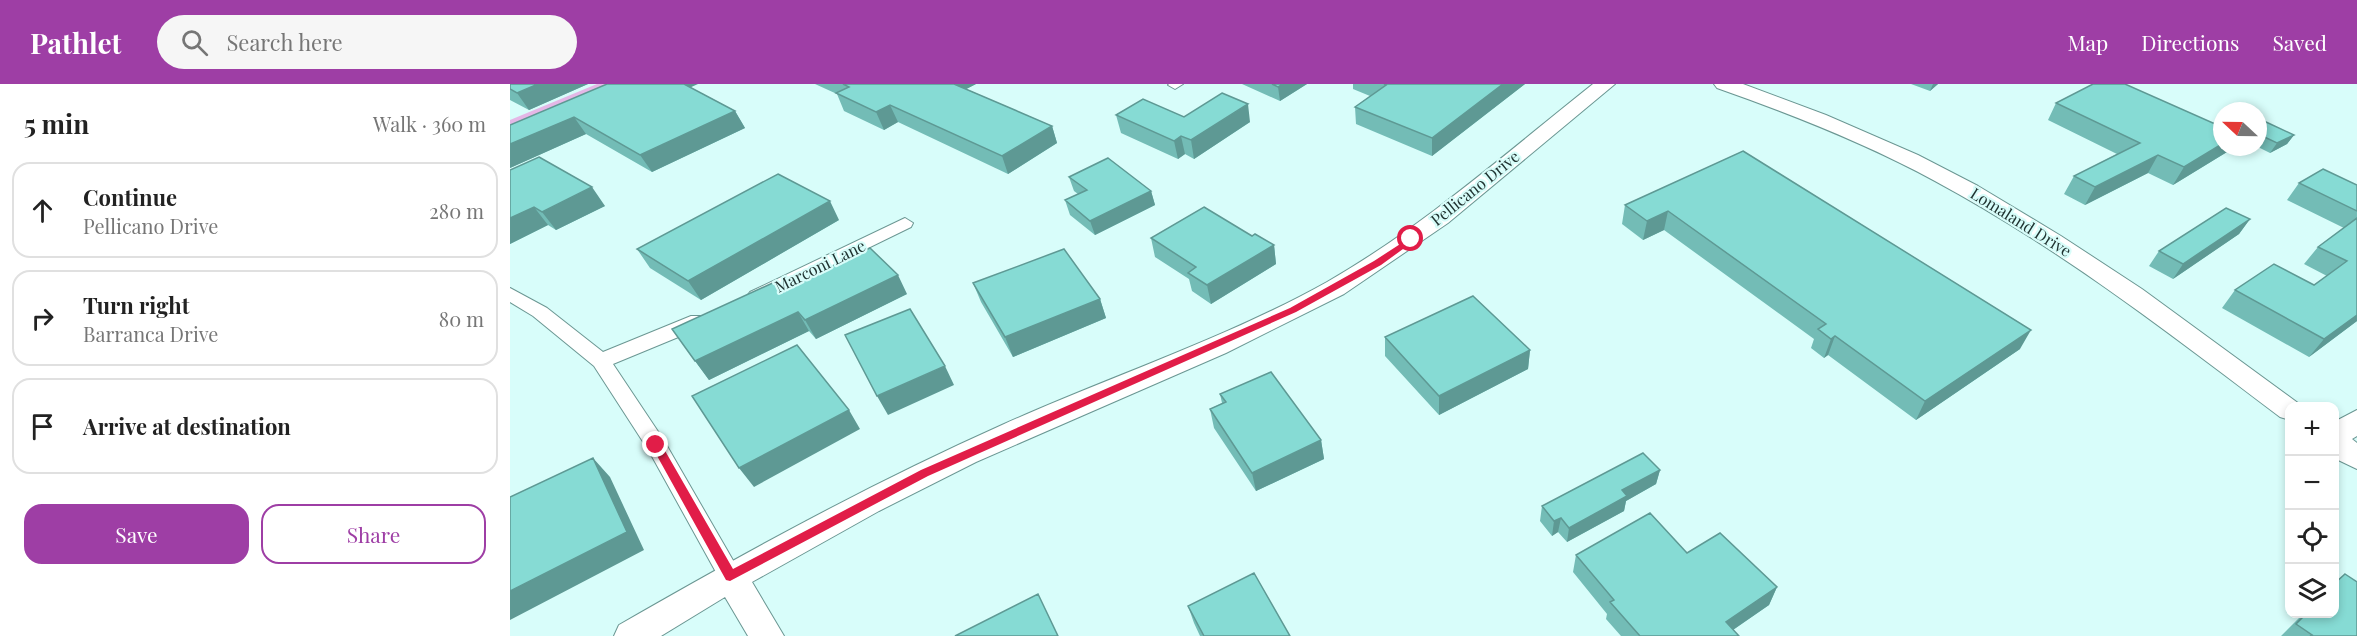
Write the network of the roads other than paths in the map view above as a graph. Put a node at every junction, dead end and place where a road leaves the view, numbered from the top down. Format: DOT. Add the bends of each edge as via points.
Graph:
graph roads {
  1 [pos="1605,84"];
  2 [pos="1724,84"];
  3 [pos="904,224"];
  4 [pos="510,294"];
  5 [pos="742,302"];
  6 [pos="713,315"];
  7 [pos="601,361"];
  8 [pos="2285,407"];
  9 [pos="2357,421"];
  10 [pos="2339,434"];
  11 [pos="2339,445"];
  12 [pos="2357,458"];
  13 [pos="730,576"];
  14 [pos="631,636"];
  15 [pos="767,636"];
  1 -- 13 [label="street, Pellicano Drive" via="1411,239 1333,289 1239,335 924,473"];
  2 -- 8 [label="street, Lomaland Drive" via="1869,139 1970,191 2098,271"];
  3 -- 5 [label="street, Marconi Lane"];
  4 -- 7 [label="street" via="540,312"];
  6 -- 7 [label="street"];
  7 -- 13 [label="street" via="656,445"];
  9 -- 10 [label="street"];
  11 -- 12 [label="street"];
  13 -- 14 [label="street, Pellicano Drive"];
  13 -- 15 [label="street"];
}
